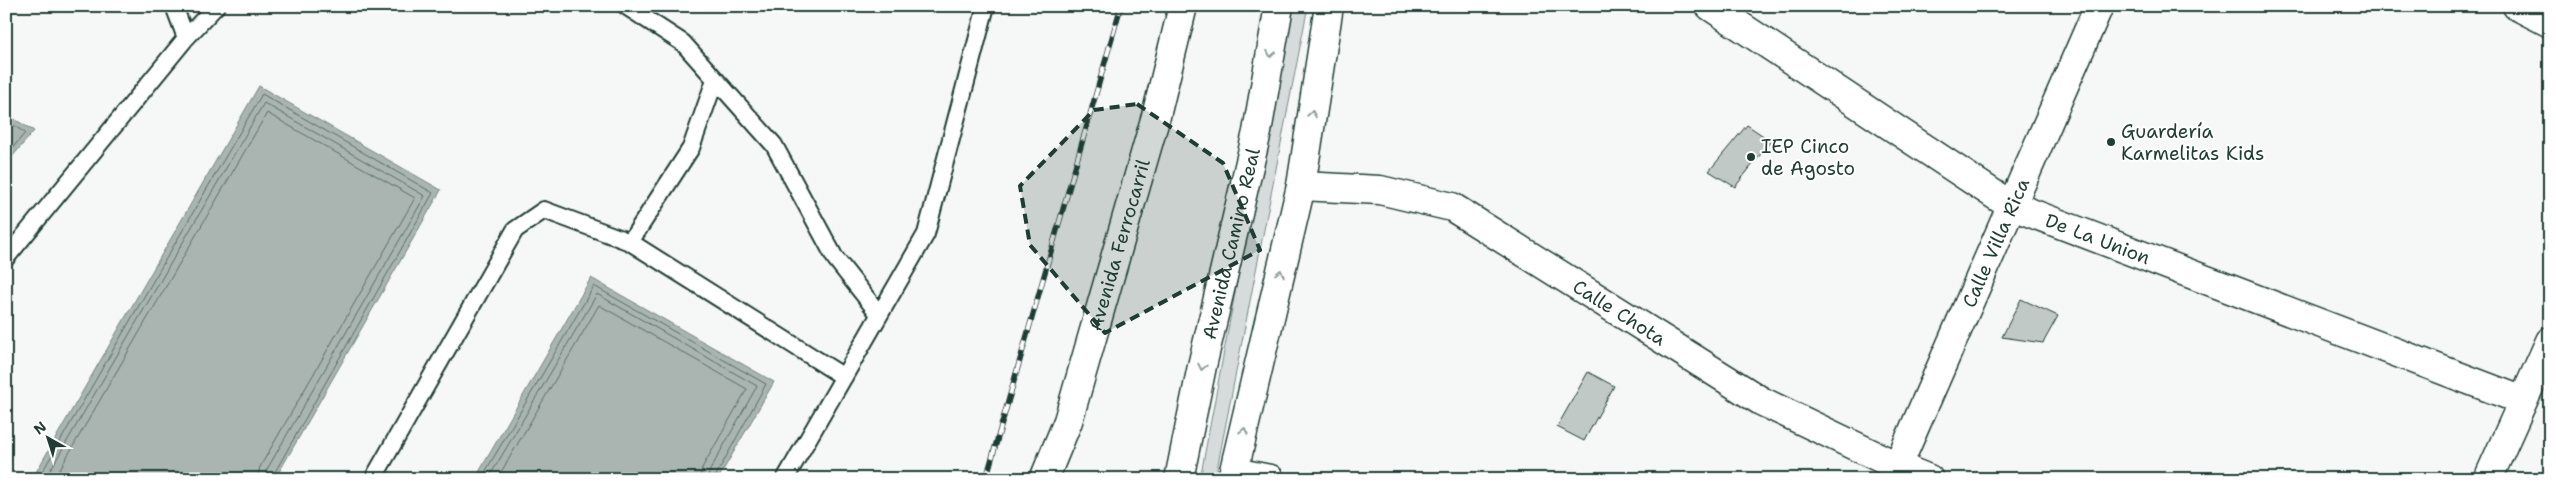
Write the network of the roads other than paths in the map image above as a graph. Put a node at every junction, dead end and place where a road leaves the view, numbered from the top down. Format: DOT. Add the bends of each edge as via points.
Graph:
graph roads {
  1 [pos="174,6"];
  2 [pos="216,6"];
  3 [pos="626,6"];
  4 [pos="986,6"];
  5 [pos="1183,6"];
  6 [pos="1279,6"];
  7 [pos="1330,6"];
  8 [pos="1710,6"];
  9 [pos="2099,6"];
  10 [pos="2517,6"];
  11 [pos="2547,16"];
  12 [pos="186,38"];
  13 [pos="715,80"];
  14 [pos="1301,186"];
  15 [pos="2010,205"];
  16 [pos="630,242"];
  17 [pos="6,258"];
  18 [pos="879,314"];
  19 [pos="2550,341"];
  20 [pos="844,377"];
  21 [pos="2521,400"];
  22 [pos="1895,472"];
  23 [pos="1233,475"];
  24 [pos="373,479"];
  25 [pos="785,479"];
  26 [pos="1044,479"];
  27 [pos="1179,479"];
  28 [pos="1270,479"];
  29 [pos="1928,479"];
  30 [pos="2488,479"];
  1 -- 12 [label="lane"];
  2 -- 12 [label="lane"];
  3 -- 13 [label="lane" via="683,43"];
  4 -- 18 [label="lane" via="926,234"];
  5 -- 26 [label="street, Avenida Ferrocarril" via="1156,116 1068,421"];
  6 -- 27 [label="street, Avenida Camino Real, one-way" via="1258,132 1202,366"];
  14 -- 7 [label="street, one-way"];
  8 -- 15 [label="street, De La Union"];
  9 -- 15 [label="street, Calle Villa Rica"];
  10 -- 11 [label="street"];
  12 -- 17 [label="lane"];
  13 -- 16 [label="lane" via="691,148"];
  13 -- 18 [label="lane" via="774,145 835,258"];
  14 -- 22 [label="street, Calle Chota" via="1380,190 1452,207 1761,401"];
  23 -- 14 [label="street, one-way"];
  15 -- 21 [label="street, De La Union"];
  15 -- 22 [label="street, Calle Villa Rica"];
  16 -- 20 [label="lane"];
  16 -- 24 [label="lane" via="544,210 515,230"];
  18 -- 20 [label="lane"];
  19 -- 21 [label="street"];
  20 -- 25 [label="lane"];
  21 -- 30 [label="street"];
  22 -- 29 [label="street, Calle Chota"];
  23 -- 28 [label="street"];
}
